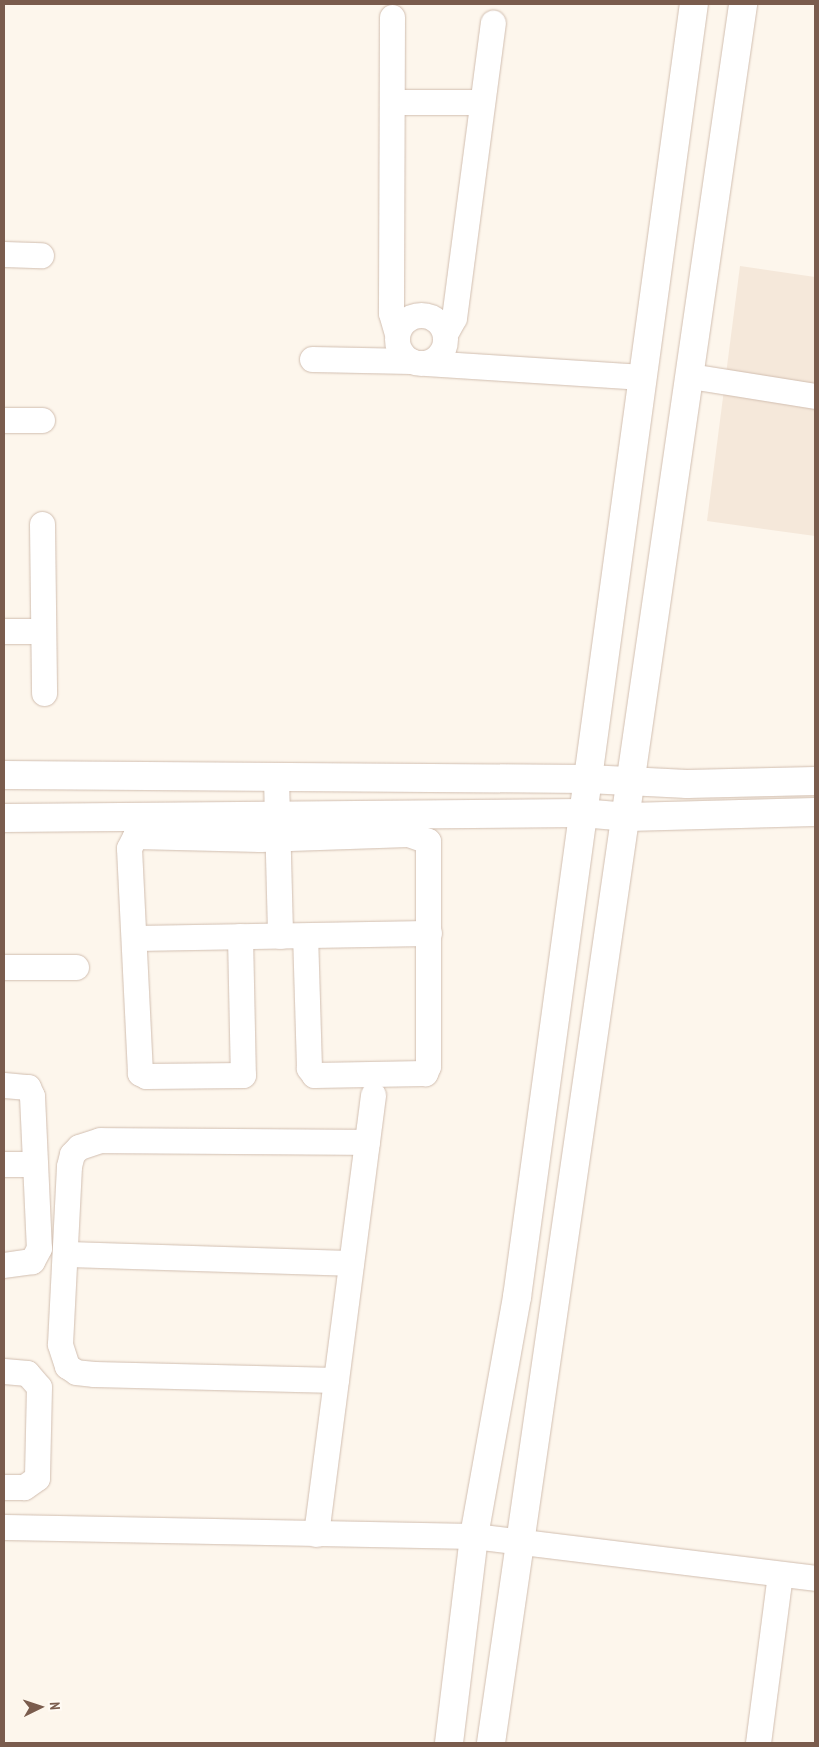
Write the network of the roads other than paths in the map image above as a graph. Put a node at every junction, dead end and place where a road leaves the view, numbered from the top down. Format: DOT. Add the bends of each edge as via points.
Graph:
graph roads {
  1 [pos="694,4"];
  2 [pos="743,4"];
  3 [pos="392,17"];
  4 [pos="493,23"];
  5 [pos="392,102"];
  6 [pos="482,102"];
  7 [pos="4,254"];
  8 [pos="41,255"];
  9 [pos="397,334"];
  10 [pos="445,334"];
  11 [pos="312,359"];
  12 [pos="418,362"];
  13 [pos="690,376"];
  14 [pos="643,377"];
  15 [pos="815,396"];
  16 [pos="4,420"];
  17 [pos="42,420"];
  18 [pos="42,524"];
  19 [pos="4,631"];
  20 [pos="42,631"];
  21 [pos="44,693"];
  22 [pos="4,776"];
  23 [pos="276,779"];
  24 [pos="588,779"];
  25 [pos="815,781"];
  26 [pos="633,782"];
  27 [pos="815,812"];
  28 [pos="582,813"];
  29 [pos="628,817"];
  30 [pos="4,818"];
  31 [pos="268,827"];
  32 [pos="272,928"];
  33 [pos="429,933"];
  34 [pos="240,936"];
  35 [pos="305,936"];
  36 [pos="134,938"];
  37 [pos="4,967"];
  38 [pos="76,967"];
  39 [pos="4,1085"];
  40 [pos="373,1096"];
  41 [pos="367,1142"];
  42 [pos="4,1164"];
  43 [pos="35,1164"];
  44 [pos="65,1254"];
  45 [pos="351,1263"];
  46 [pos="4,1265"];
  47 [pos="4,1372"];
  48 [pos="336,1380"];
  49 [pos="4,1487"];
  50 [pos="4,1526"];
  51 [pos="316,1534"];
  52 [pos="474,1536"];
  53 [pos="520,1542"];
  54 [pos="780,1574"];
  55 [pos="815,1578"];
  56 [pos="449,1743"];
  57 [pos="491,1743"];
  58 [pos="758,1743"];
  1 -- 14 [label="street"];
  2 -- 13 [label="street"];
  3 -- 5 [label="street"];
  4 -- 6 [label="street"];
  5 -- 6 [label="street"];
  5 -- 9 [label="street" via="392,313"];
  6 -- 10 [label="street" via="454,318"];
  7 -- 8 [label="street"];
  9 -- 10 [label="street" via="406,320 422,314 438,321"];
  9 -- 12 [label="street" via="399,350"];
  10 -- 12 [label="street" via="439,356"];
  11 -- 12 [label="street"];
  12 -- 14 [label="street"];
  13 -- 15 [label="street"];
  13 -- 26 [label="street"];
  14 -- 24 [label="street"];
  16 -- 17 [label="street"];
  18 -- 20 [label="street"];
  19 -- 20 [label="street"];
  20 -- 21 [label="street"];
  22 -- 23 [label="street"];
  23 -- 24 [label="street"];
  23 -- 31 [label="street"];
  24 -- 26 [label="street"];
  24 -- 28 [label="street"];
  25 -- 26 [label="street"];
  26 -- 29 [label="street"];
  27 -- 29 [label="street"];
  28 -- 29 [label="street"];
  28 -- 31 [label="street"];
  28 -- 52 [label="street" via="517,1297"];
  29 -- 53 [label="street"];
  30 -- 31 [label="street"];
  31 -- 32 [label="street"];
  31 -- 33 [label="street" via="419,835 428,840"];
  31 -- 36 [label="street" via="135,836 130,848"];
  32 -- 34 [label="street"];
  32 -- 35 [label="street"];
  33 -- 35 [label="street"];
  33 -- 35 [label="street" via="428,1066 418,1075 314,1075 310,1068"];
  34 -- 36 [label="street"];
  34 -- 36 [label="street" via="246,1071 238,1076 146,1076 140,1073"];
  37 -- 38 [label="street"];
  39 -- 43 [label="street" via="30,1090"];
  40 -- 41 [label="street"];
  41 -- 44 [label="street" via="89,1142 72,1154 69,1166"];
  41 -- 45 [label="street"];
  42 -- 43 [label="street"];
  43 -- 46 [label="street" via="39,1254 22,1264"];
  44 -- 45 [label="street"];
  44 -- 48 [label="street" via="60,1344 67,1366 76,1372"];
  45 -- 48 [label="street"];
  47 -- 49 [label="street" via="27,1373 39,1387 37,1478 24,1488"];
  48 -- 51 [label="street"];
  50 -- 51 [label="street"];
  51 -- 52 [label="street"];
  52 -- 53 [label="street"];
  52 -- 56 [label="street"];
  53 -- 54 [label="street"];
  53 -- 57 [label="street"];
  54 -- 55 [label="street"];
  54 -- 58 [label="street"];
}
